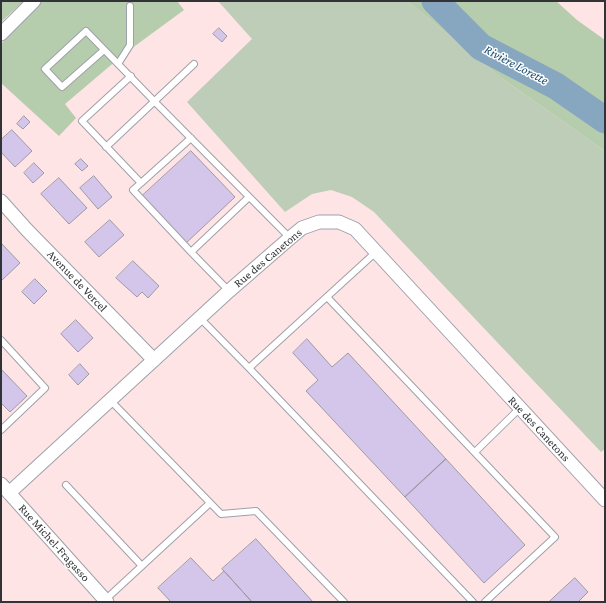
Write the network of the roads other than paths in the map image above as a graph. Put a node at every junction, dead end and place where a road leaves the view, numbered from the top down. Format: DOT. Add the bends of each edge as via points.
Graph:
graph roads {
  1 [pos="34,1"];
  2 [pos="130,6"];
  3 [pos="1,34"];
  4 [pos="104,50"];
  5 [pos="118,64"];
  6 [pos="194,64"];
  7 [pos="131,76"];
  8 [pos="154,102"];
  9 [pos="191,138"];
  10 [pos="106,147"];
  11 [pos="141,183"];
  12 [pos="250,197"];
  13 [pos="1,201"];
  14 [pos="290,238"];
  15 [pos="191,252"];
  16 [pos="376,252"];
  17 [pos="229,291"];
  18 [pos="327,297"];
  19 [pos="200,318"];
  20 [pos="1,340"];
  21 [pos="154,360"];
  22 [pos="249,368"];
  23 [pos="110,400"];
  24 [pos="520,408"];
  25 [pos="1,419"];
  26 [pos="6,425"];
  27 [pos="1,430"];
  28 [pos="474,452"];
  29 [pos="66,485"];
  30 [pos="5,488"];
  31 [pos="605,500"];
  32 [pos="210,503"];
  33 [pos="142,566"];
  34 [pos="106,601"];
  35 [pos="344,602"];
  36 [pos="473,602"];
  37 [pos="484,602"];
  1 -- 3 [label="street"];
  2 -- 5 [label="lane" via="130,45"];
  4 -- 4 [label="lane" via="62,87 45,69 86,31"];
  4 -- 5 [label="lane"];
  5 -- 7 [label="lane"];
  6 -- 8 [label="lane"];
  7 -- 8 [label="lane"];
  7 -- 10 [label="lane" via="82,121"];
  8 -- 9 [label="lane"];
  8 -- 10 [label="lane"];
  9 -- 11 [label="lane"];
  9 -- 12 [label="lane"];
  10 -- 11 [label="lane"];
  11 -- 15 [label="lane" via="133,190"];
  12 -- 14 [label="lane"];
  12 -- 15 [label="lane"];
  13 -- 21 [label="street, Avenue de Vercel"];
  14 -- 16 [label="street, Rue des Canetons" via="302,228 319,222 338,222 355,230"];
  14 -- 17 [label="street, Rue des Canetons"];
  15 -- 17 [label="lane"];
  16 -- 18 [label="lane"];
  16 -- 24 [label="street, Rue des Canetons"];
  17 -- 19 [label="street, Rue des Canetons"];
  18 -- 22 [label="lane"];
  18 -- 28 [label="lane"];
  19 -- 21 [label="street, Rue des Canetons"];
  19 -- 22 [label="lane"];
  20 -- 26 [label="lane" via="45,388"];
  21 -- 23 [label="street, Rue des Canetons"];
  22 -- 36 [label="lane"];
  23 -- 30 [label="street, Rue des Canetons"];
  23 -- 32 [label="lane"];
  24 -- 28 [label="lane"];
  24 -- 31 [label="street, Rue des Canetons"];
  25 -- 26 [label="lane"];
  26 -- 27 [label="lane"];
  28 -- 37 [label="lane" via="555,537"];
  29 -- 33 [label="lane"];
  30 -- 34 [label="street, Rue Michel-Fragasso"];
  32 -- 33 [label="lane"];
  32 -- 35 [label="lane" via="221,514 256,511"];
  33 -- 34 [label="lane"];
}
